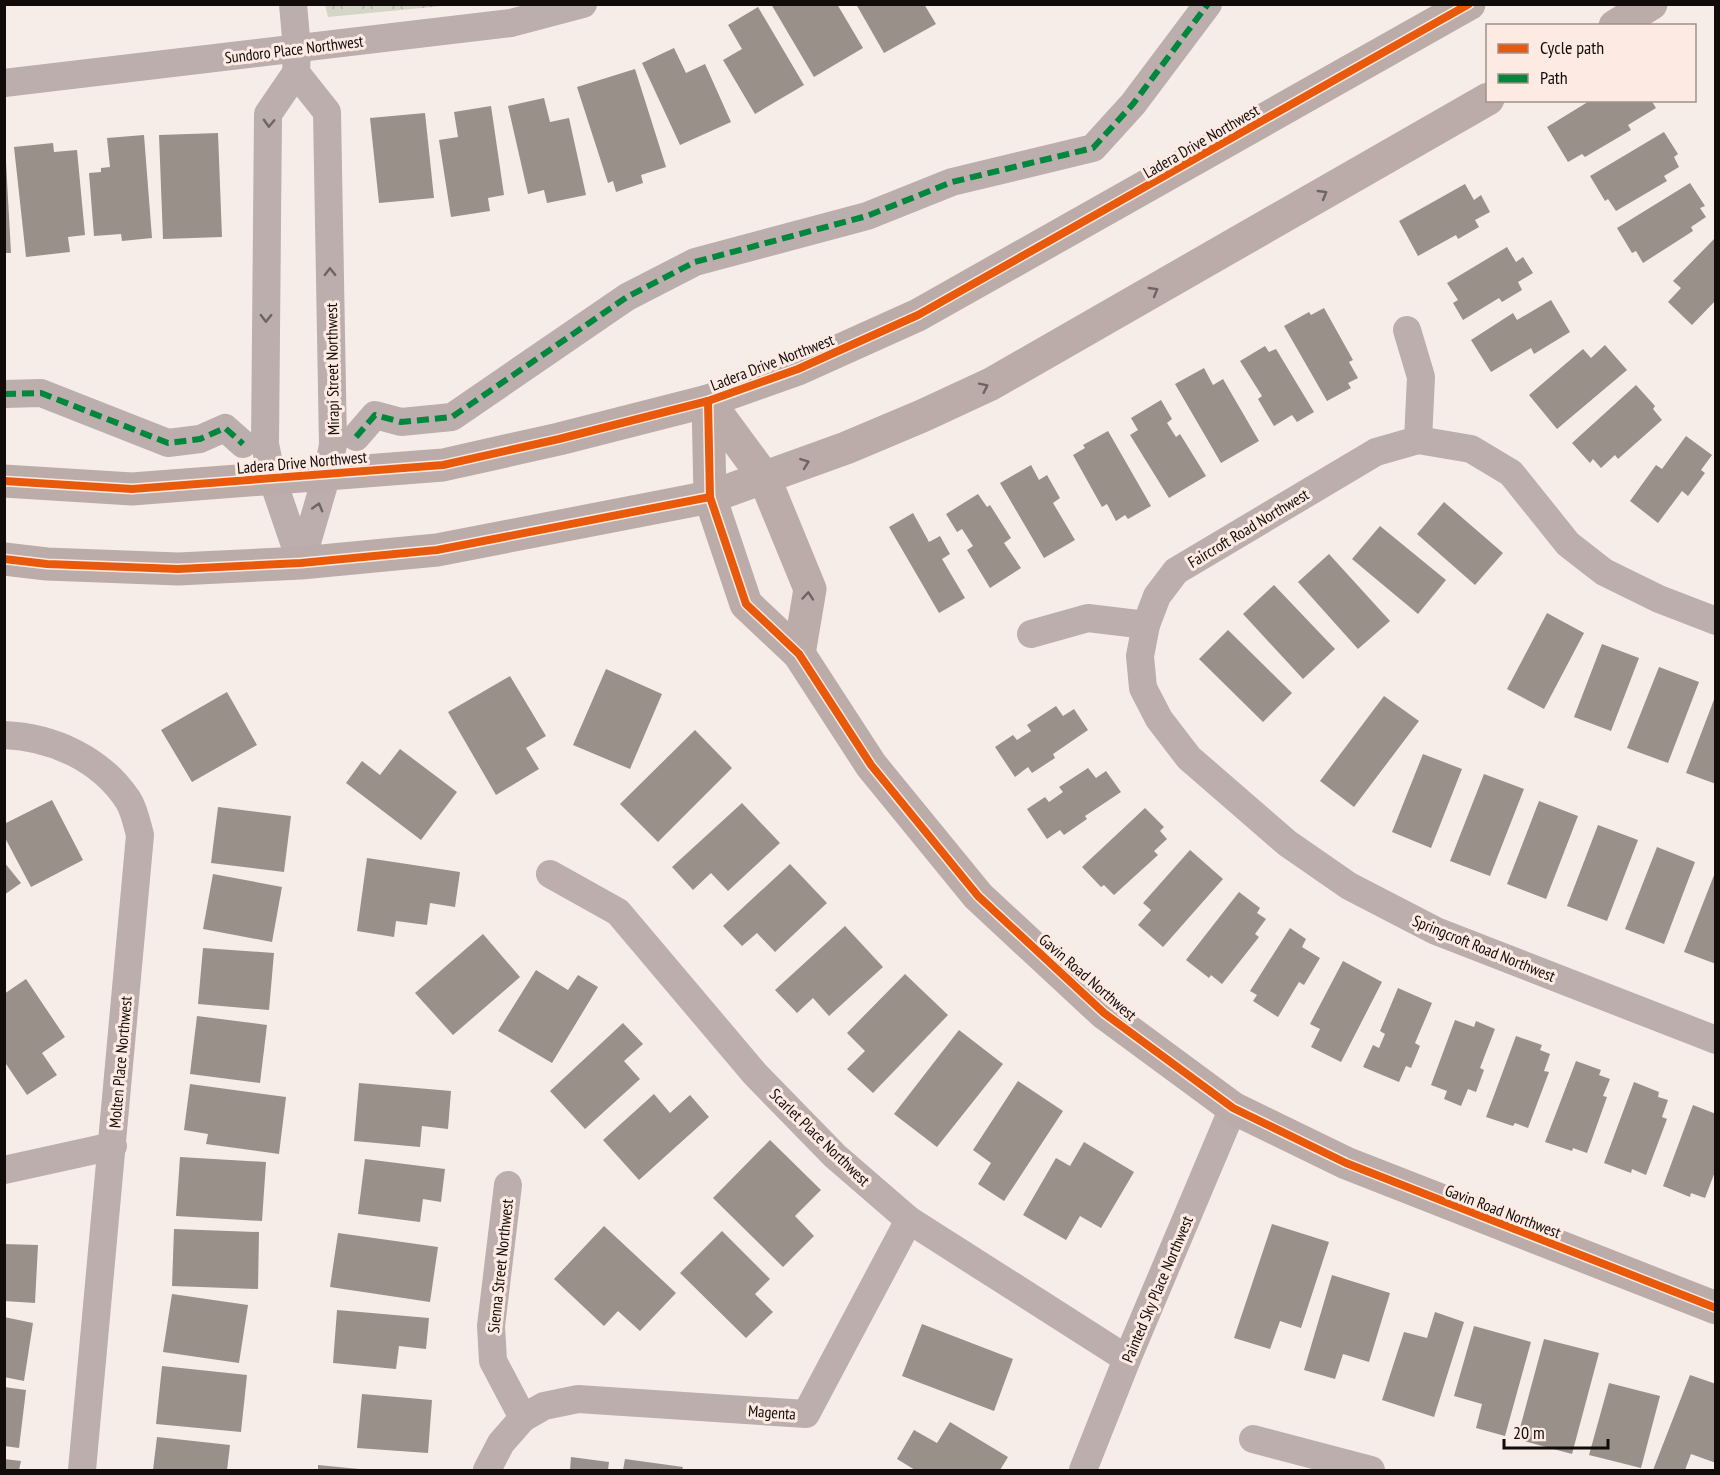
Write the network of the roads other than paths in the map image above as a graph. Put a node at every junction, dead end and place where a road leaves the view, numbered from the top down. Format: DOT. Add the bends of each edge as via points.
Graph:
graph roads {
  1 [pos="293,4"];
  2 [pos="583,4"];
  3 [pos="1208,4"];
  4 [pos="1469,4"];
  5 [pos="1651,4"];
  6 [pos="1618,24"];
  7 [pos="296,61"];
  8 [pos="4,83"];
  9 [pos="1486,100"];
  10 [pos="1407,330"];
  11 [pos="4,394"];
  12 [pos="708,401"];
  13 [pos="356,436"];
  14 [pos="1418,440"];
  15 [pos="243,444"];
  16 [pos="327,474"];
  17 [pos="764,477"];
  18 [pos="272,478"];
  19 [pos="4,481"];
  20 [pos="710,497"];
  21 [pos="4,559"];
  22 [pos="301,563"];
  23 [pos="1716,621"];
  24 [pos="1146,626"];
  25 [pos="1031,634"];
  26 [pos="799,654"];
  27 [pos="4,735"];
  28 [pos="550,874"];
  29 [pos="1716,1040"];
  30 [pos="1233,1108"];
  31 [pos="113,1146"];
  32 [pos="4,1170"];
  33 [pos="508,1185"];
  34 [pos="909,1220"];
  35 [pos="1716,1308"];
  36 [pos="1127,1359"];
  37 [pos="523,1418"];
  38 [pos="1252,1439"];
  39 [pos="82,1470"];
  40 [pos="487,1470"];
  41 [pos="1083,1470"];
  42 [pos="1371,1470"];
  1 -- 7 [label="street"];
  2 -- 7 [label="street, Sundoro Place Northwest" via="511,23"];
  3 -- 13 [label="street" via="1133,104 1093,148 952,182 867,216 695,262 627,297 452,417 401,422 375,415"];
  4 -- 12 [label="main road, Ladera Drive Northwest" via="918,315 798,369"];
  5 -- 6 [label="main road"];
  7 -- 8 [label="street, Sundoro Place Northwest"];
  16 -- 7 [label="street, Mirapi Street Northwest, one-way" via="333,446 327,112"];
  7 -- 18 [label="street, one-way" via="268,114 265,444"];
  17 -- 9 [label="main road, one-way" via="846,448 991,384"];
  10 -- 14 [label="street" via="1421,377"];
  11 -- 15 [label="street" via="41,393 168,442 200,439 225,428"];
  12 -- 16 [label="main road, Ladera Drive Northwest" via="443,465"];
  12 -- 17 [label="main road"];
  12 -- 20 [label="main road, Gavin Road Northwest"];
  14 -- 23 [label="street" via="1471,449 1511,473 1568,544 1604,572"];
  14 -- 24 [label="street, Faircroft Road Northwest" via="1376,452 1176,571 1157,596"];
  16 -- 18 [label="main road, Ladera Drive Northwest"];
  22 -- 16 [label="street, Mirapi Street Northwest, one-way"];
  17 -- 20 [label="main road"];
  26 -- 17 [label="main road, one-way" via="810,589"];
  18 -- 19 [label="main road, Ladera Drive Northwest" via="132,489"];
  18 -- 22 [label="street"];
  20 -- 22 [label="main road" via="437,550"];
  20 -- 26 [label="main road, Gavin Road Northwest" via="746,604"];
  21 -- 22 [label="main road" via="178,569"];
  24 -- 25 [label="street" via="1088,618"];
  24 -- 29 [label="street, Springcroft Road Northwest" via="1140,656 1143,688 1159,719 1190,758 1287,843 1349,886 1436,931"];
  26 -- 30 [label="main road, Gavin Road Northwest" via="871,765 978,896 1104,1013"];
  27 -- 31 [label="street, Molten Place Northwest" via="22,735 67,748 104,771 129,801 140,835"];
  28 -- 34 [label="street, Scarlet Place Northwest" via="618,912 755,1074 835,1156"];
  30 -- 35 [label="main road, Gavin Road Northwest" via="1346,1164"];
  30 -- 36 [label="street, Painted Sky Place Northwest"];
  31 -- 32 [label="street"];
  31 -- 39 [label="street, Molten Place Northwest"];
  33 -- 37 [label="street, Sienna Street Northwest" via="491,1326 493,1361"];
  34 -- 36 [label="street, Scarlet Place Northwest"];
  34 -- 37 [label="street, Magenta" via="806,1414 578,1399 544,1406"];
  36 -- 41 [label="street, Painted Sky Place Northwest"];
  37 -- 40 [label="street" via="501,1443"];
  38 -- 42 [label="street"];
}
